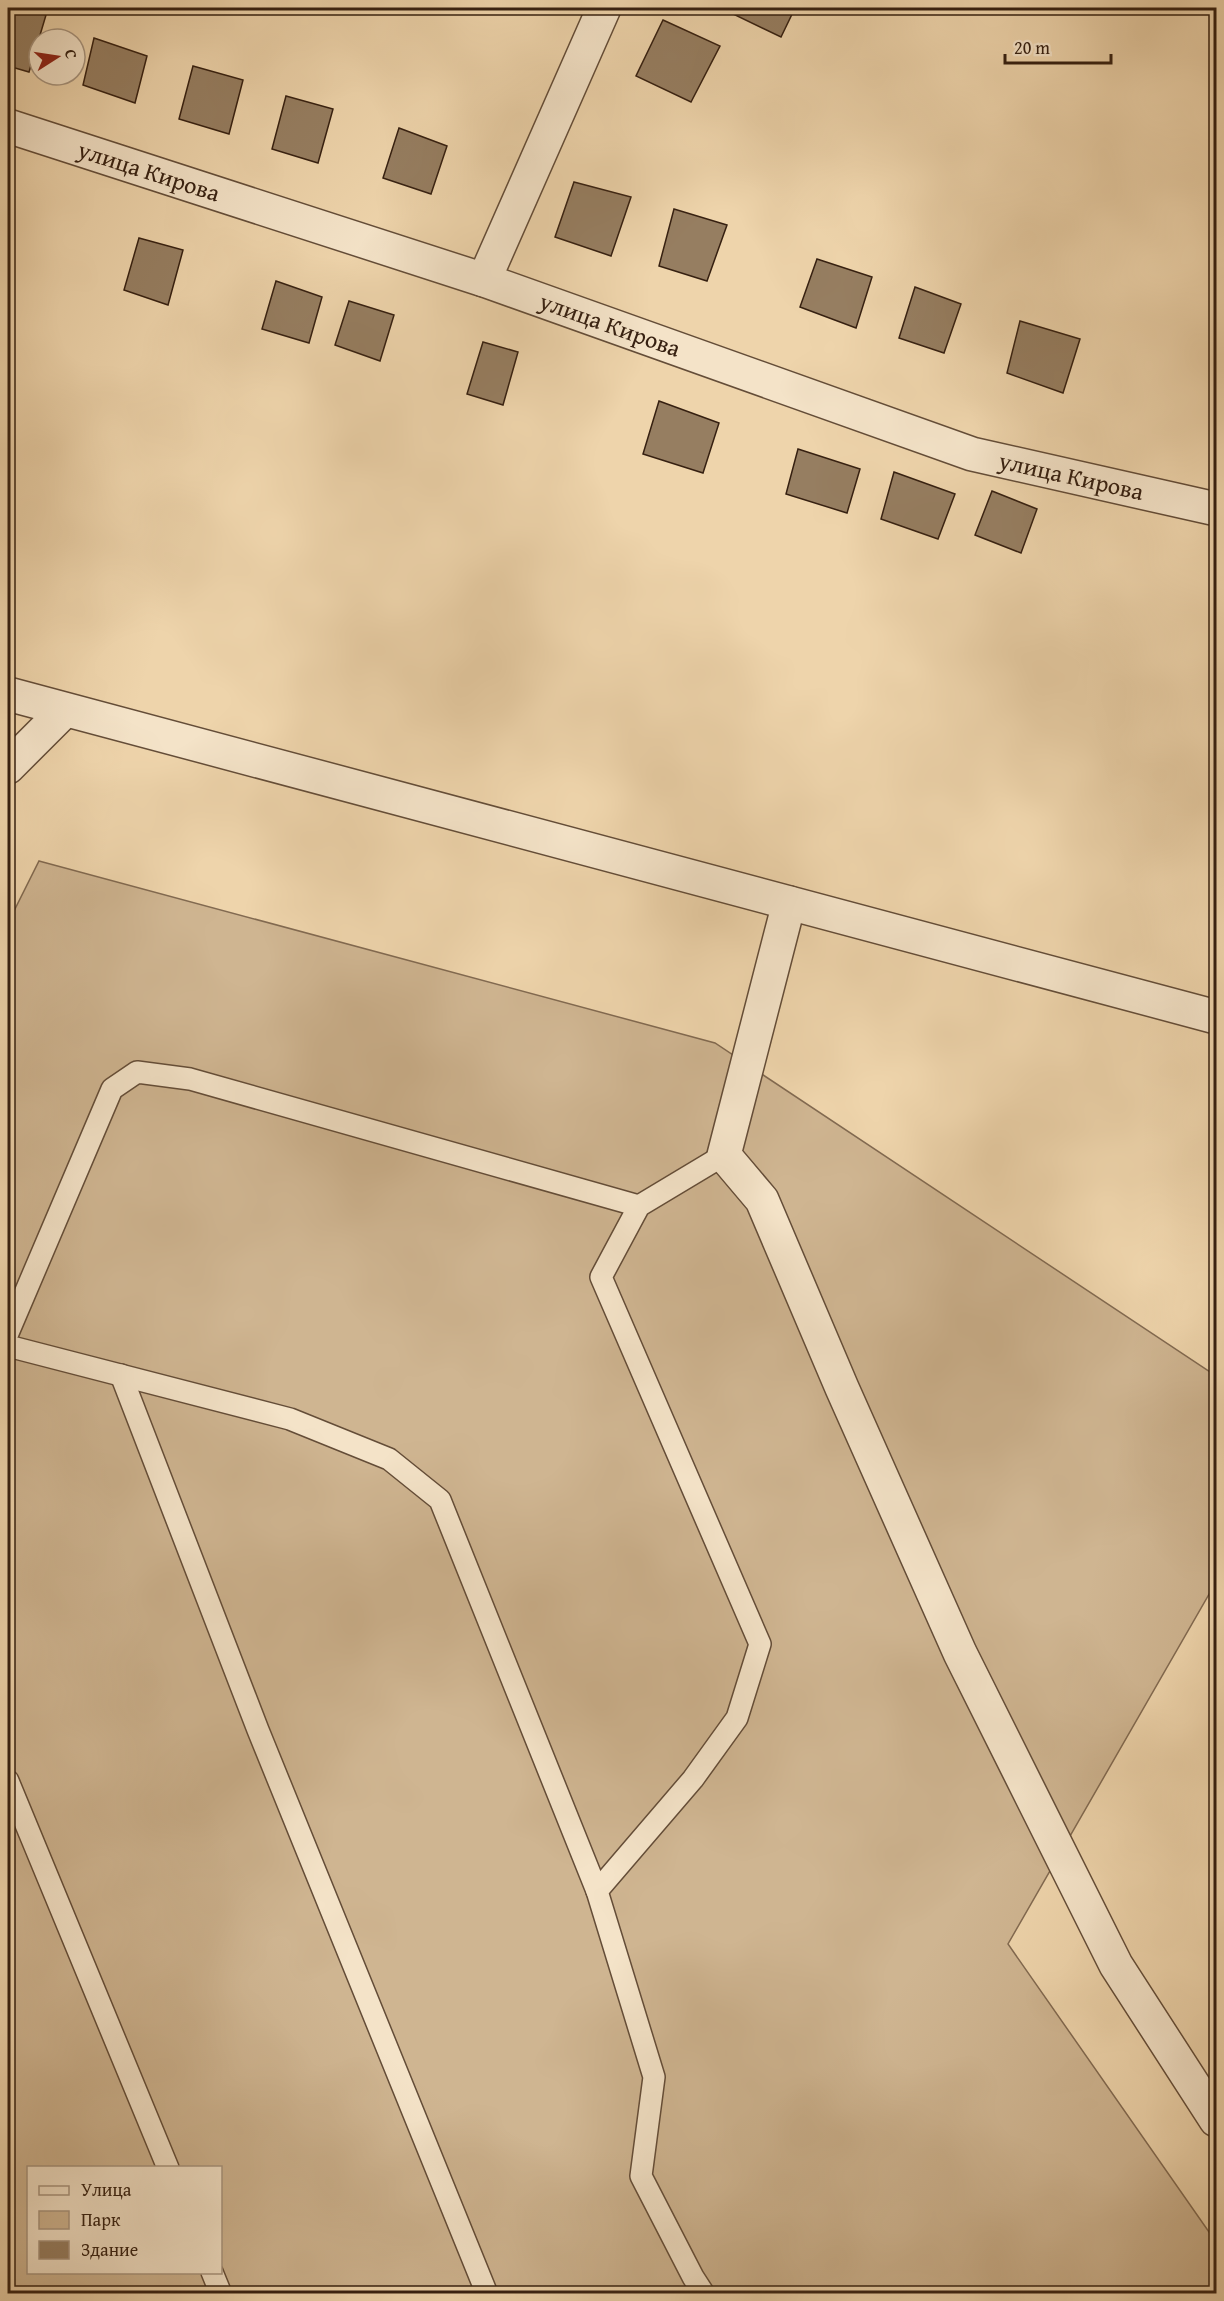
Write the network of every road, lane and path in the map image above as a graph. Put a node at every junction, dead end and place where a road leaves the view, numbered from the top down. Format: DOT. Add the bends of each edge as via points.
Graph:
graph roads {
  1 [pos="599,9"];
  2 [pos="8,126"];
  3 [pos="484,279"];
  4 [pos="1216,509"];
  5 [pos="8,694"];
  6 [pos="65,710"];
  7 [pos="8,767"];
  8 [pos="789,903"];
  9 [pos="1216,1017"];
  10 [pos="724,1155"];
  11 [pos="639,1206"];
  12 [pos="8,1333"];
  13 [pos="8,1346"];
  14 [pos="121,1375"];
  15 [pos="8,1781"];
  16 [pos="597,1891"];
  17 [pos="1216,2120"];
  18 [pos="167,2166"];
  19 [pos="213,2274"];
  20 [pos="221,2294"];
  21 [pos="487,2294"];
  22 [pos="704,2294"];
  1 -- 3 [label="street"];
  2 -- 3 [label="street, улица Кирова"];
  3 -- 4 [label="street, улица Кирова" via="972,454"];
  5 -- 6 [label="street"];
  6 -- 7 [label="street"];
  6 -- 8 [label="street"];
  8 -- 9 [label="street"];
  8 -- 10 [label="street"];
  10 -- 11 [label="lane"];
  10 -- 17 [label="street" via="762,1200 960,1653 1116,1965"];
  11 -- 12 [label="lane" via="190,1079 137,1072 112,1089"];
  11 -- 16 [label="lane" via="601,1277 760,1644 737,1718 693,1779"];
  13 -- 14 [label="lane"];
  14 -- 16 [label="lane" via="290,1419 389,1460 440,1500"];
  14 -- 21 [label="lane" via="258,1730"];
  15 -- 18 [label="lane"];
  16 -- 22 [label="lane" via="654,2077 641,2176"];
  19 -- 20 [label="lane"];
}
